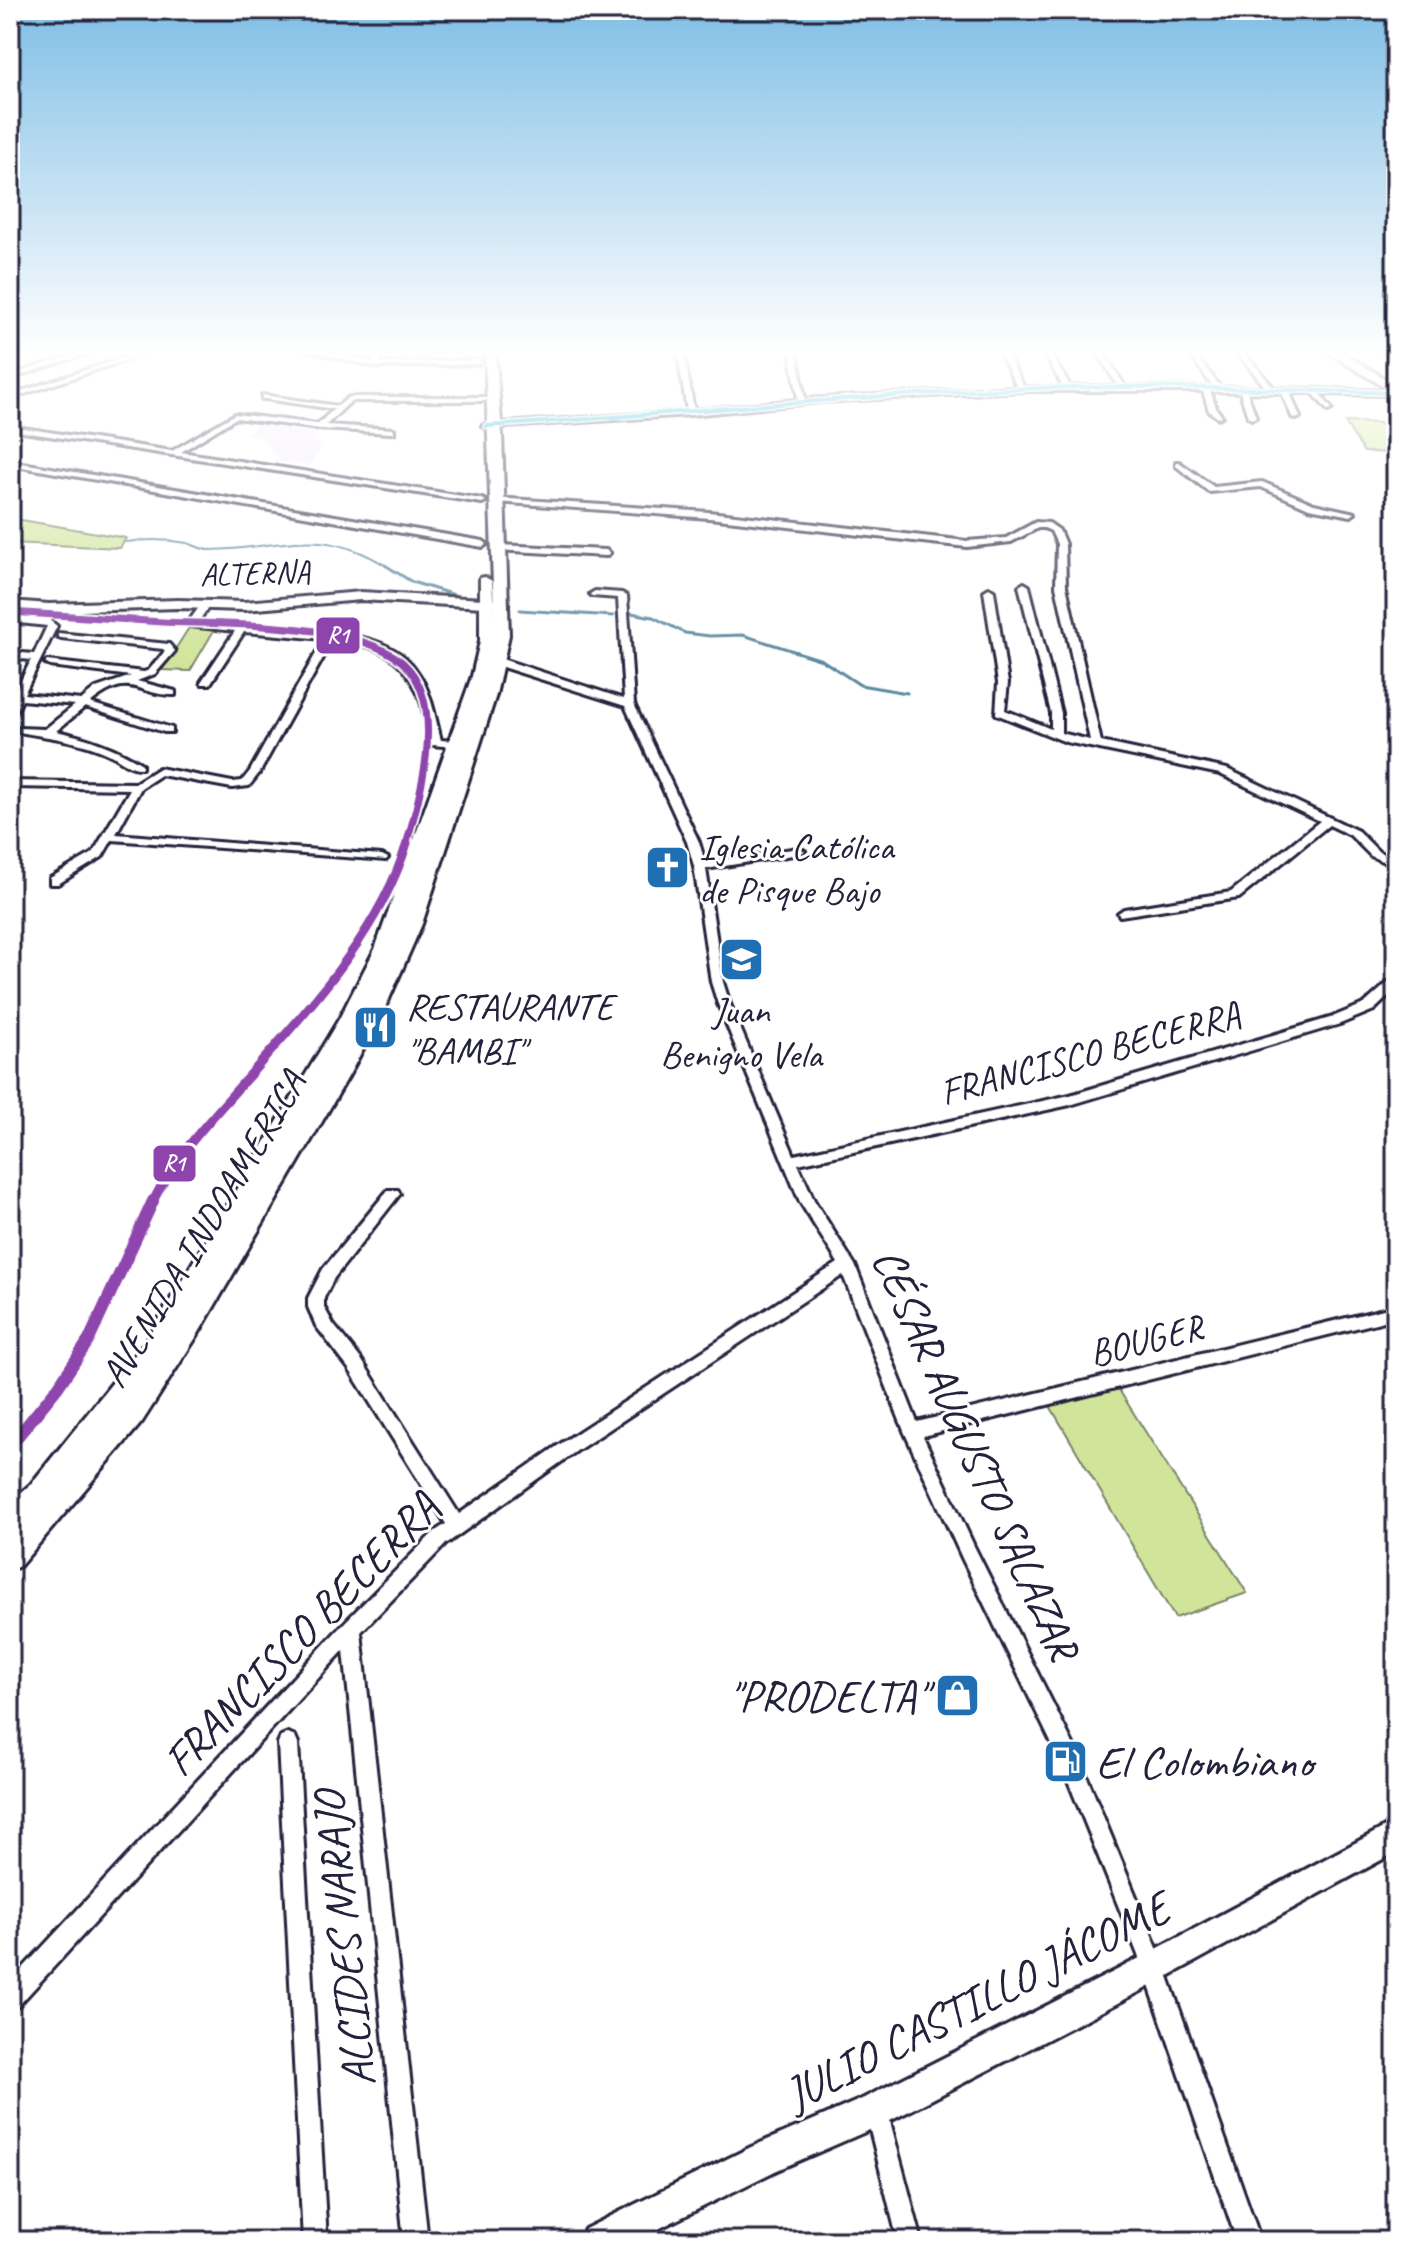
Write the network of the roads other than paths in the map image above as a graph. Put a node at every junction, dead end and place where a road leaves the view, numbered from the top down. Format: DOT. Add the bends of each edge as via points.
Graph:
graph roads {
  1 [pos="183,454"];
  2 [pos="489,454"];
  3 [pos="493,454"];
  4 [pos="10,463"];
  5 [pos="1179,464"];
  6 [pos="497,500"];
  7 [pos="1351,513"];
  8 [pos="483,535"];
  9 [pos="499,548"];
  10 [pos="606,553"];
  11 [pos="1024,586"];
  12 [pos="989,591"];
  13 [pos="595,594"];
  14 [pos="493,603"];
  15 [pos="205,605"];
  16 [pos="10,607"];
  17 [pos="10,619"];
  18 [pos="242,628"];
  19 [pos="61,635"];
  20 [pos="330,636"];
  21 [pos="10,655"];
  22 [pos="35,657"];
  23 [pos="492,661"];
  24 [pos="50,663"];
  25 [pos="147,675"];
  26 [pos="130,682"];
  27 [pos="206,682"];
  28 [pos="171,693"];
  29 [pos="14,697"];
  30 [pos="478,702"];
  31 [pos="81,703"];
  32 [pos="629,704"];
  33 [pos="10,714"];
  34 [pos="23,730"];
  35 [pos="168,730"];
  36 [pos="49,731"];
  37 [pos="1056,735"];
  38 [pos="455,744"];
  39 [pos="1096,744"];
  40 [pos="138,766"];
  41 [pos="10,784"];
  42 [pos="137,786"];
  43 [pos="1329,820"];
  44 [pos="111,837"];
  45 [pos="799,851"];
  46 [pos="382,858"];
  47 [pos="1396,863"];
  48 [pos="700,866"];
  49 [pos="54,881"];
  50 [pos="1124,913"];
  51 [pos="1396,982"];
  52 [pos="789,1161"];
  53 [pos="393,1194"];
  54 [pos="847,1265"];
  55 [pos="1396,1312"];
  56 [pos="912,1431"];
  57 [pos="10,1519"];
  58 [pos="457,1526"];
  59 [pos="10,1557"];
  60 [pos="351,1629"];
  61 [pos="288,1743"];
  62 [pos="1396,1836"];
  63 [pos="1153,1965"];
  64 [pos="10,1998"];
  65 [pos="876,2110"];
  66 [pos="315,2241"];
  67 [pos="416,2241"];
  68 [pos="597,2241"];
  69 [pos="910,2241"];
  70 [pos="1249,2241"];
  1 -- 8 [label="street"];
  2 -- 8 [label="main road, AVENIDA INDOAMERICA"];
  3 -- 6 [label="main road, AVENIDA INDOAMERICA"];
  4 -- 8 [label="street"];
  5 -- 7 [label="street" via="1212,490 1262,484 1312,506"];
  6 -- 9 [label="main road, AVENIDA INDOAMERICA"];
  6 -- 39 [label="street" via="709,515 967,544 1008,540 1036,525 1051,527 1061,544 1061,586"];
  8 -- 14 [label="main road, AVENIDA INDOAMERICA"];
  9 -- 10 [label="street"];
  9 -- 14 [label="main road, AVENIDA INDOAMERICA"];
  11 -- 37 [label="street" via="1056,713"];
  12 -- 37 [label="street" via="1004,685 1000,712"];
  13 -- 32 [label="street" via="622,596"];
  14 -- 15 [label="street, ALTERNA" via="361,596"];
  14 -- 23 [label="main road, AVENIDA INDOAMERICA" via="503,616"];
  15 -- 16 [label="street, ALTERNA"];
  15 -- 18 [label="street" via="192,624"];
  17 -- 22 [label="street" via="52,624"];
  18 -- 20 [label="street"];
  18 -- 27 [label="street"];
  19 -- 25 [label="street" via="170,648"];
  20 -- 38 [label="street" via="368,642 401,658 421,684 436,743"];
  20 -- 42 [label="street" via="249,781 232,785 159,771"];
  21 -- 22 [label="street"];
  22 -- 29 [label="street"];
  23 -- 30 [label="main road, AVENIDA INDOAMERICA"];
  23 -- 32 [label="street"];
  24 -- 25 [label="street"];
  25 -- 26 [label="street"];
  26 -- 28 [label="street"];
  26 -- 31 [label="street" via="100,690"];
  29 -- 31 [label="street"];
  29 -- 33 [label="street"];
  30 -- 38 [label="main road, AVENIDA INDOAMERICA"];
  30 -- 59 [label="main road, AVENIDA INDOAMERICA" via="412,924 376,1006 133,1414"];
  31 -- 35 [label="street"];
  31 -- 36 [label="street"];
  32 -- 48 [label="street, CÉSAR AUGUSTO SALAZAR"];
  34 -- 36 [label="street"];
  36 -- 40 [label="street"];
  37 -- 39 [label="street"];
  38 -- 57 [label="main road, AVENIDA INDOAMERICA" via="385,949 349,1019 154,1349 41,1493"];
  39 -- 43 [label="street" via="1212,767"];
  41 -- 42 [label="street"];
  42 -- 44 [label="street"];
  43 -- 47 [label="street"];
  43 -- 50 [label="street" via="1235,895"];
  44 -- 46 [label="street"];
  44 -- 49 [label="street" via="84,866"];
  45 -- 48 [label="street"];
  48 -- 52 [label="street, CÉSAR AUGUSTO SALAZAR" via="720,993"];
  51 -- 52 [label="street, FRANCISCO BECERRA" via="1369,1007 1335,1021 1070,1100"];
  52 -- 54 [label="street, CÉSAR AUGUSTO SALAZAR" via="807,1202"];
  53 -- 58 [label="street" via="329,1274 315,1300 316,1309 356,1360 364,1381"];
  54 -- 56 [label="street, CÉSAR AUGUSTO SALAZAR"];
  54 -- 58 [label="street, FRANCISCO BECERRA"];
  55 -- 56 [label="street, BOUGER"];
  56 -- 63 [label="street, CÉSAR AUGUSTO SALAZAR" via="1069,1757"];
  58 -- 60 [label="street, FRANCISCO BECERRA"];
  60 -- 64 [label="street, FRANCISCO BECERRA"];
  60 -- 67 [label="street, ALCIDES NARAJO"];
  61 -- 66 [label="street"];
  62 -- 63 [label="street, JULIO CASTILLO JÁCOME"];
  63 -- 65 [label="street, JULIO CASTILLO JÁCOME"];
  63 -- 70 [label="street, CÉSAR AUGUSTO SALAZAR"];
  65 -- 68 [label="street, JULIO CASTILLO JÁCOME"];
  65 -- 69 [label="street"];
}
